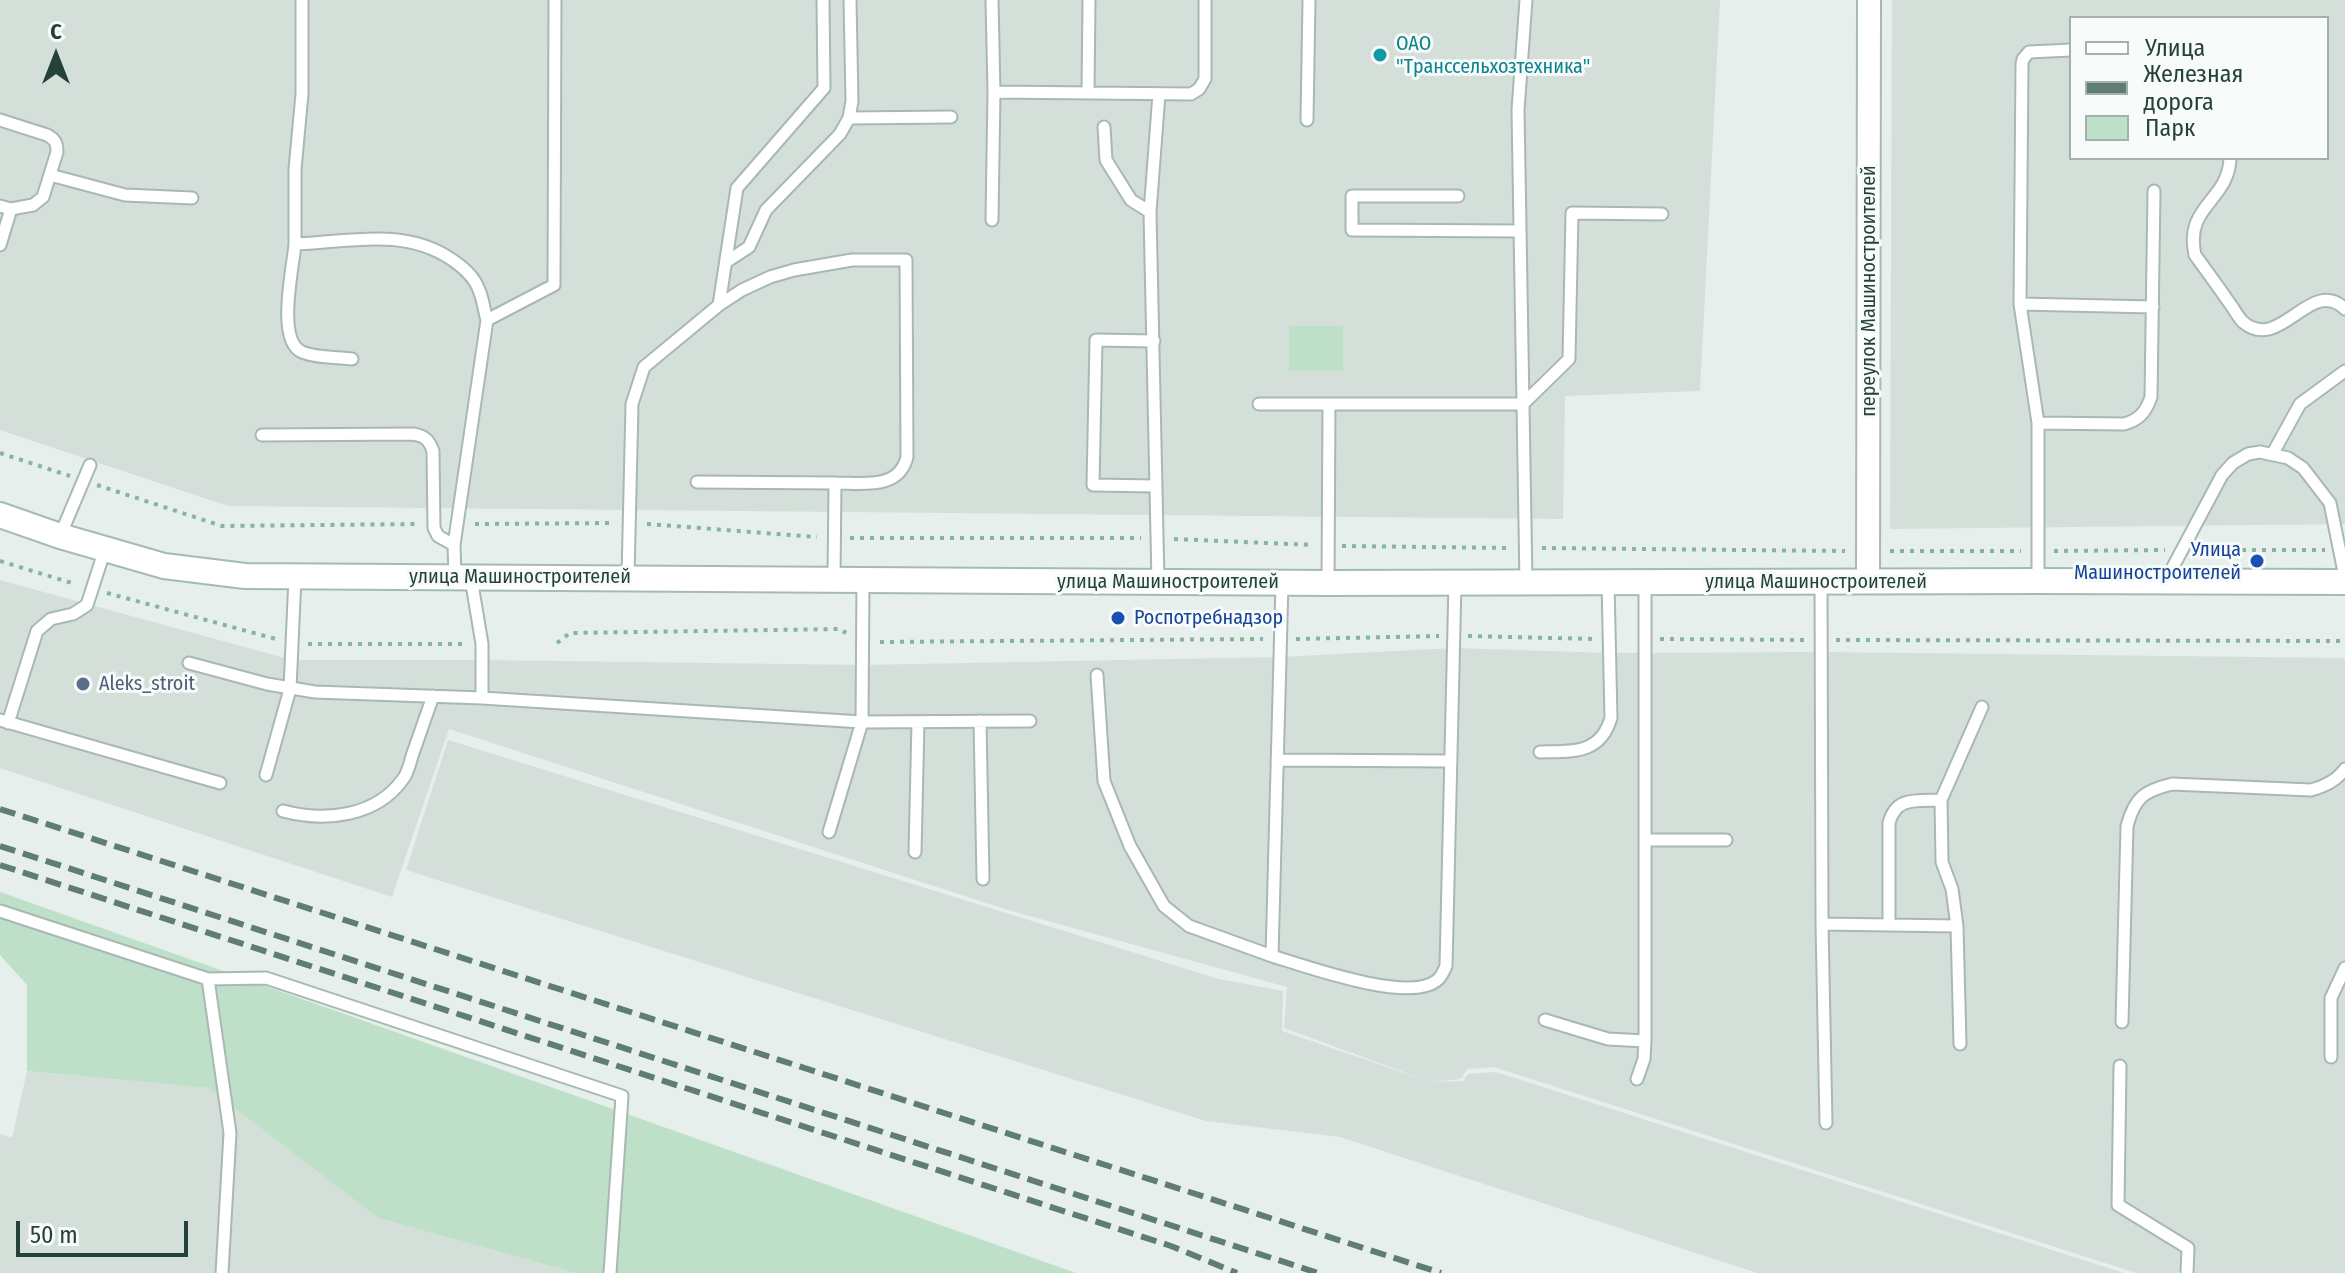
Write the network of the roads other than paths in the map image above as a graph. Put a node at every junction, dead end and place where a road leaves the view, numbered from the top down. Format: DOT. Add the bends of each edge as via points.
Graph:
graph roads {
  1 [pos="302,0"];
  2 [pos="555,0"];
  3 [pos="823,0"];
  4 [pos="850,0"];
  5 [pos="992,0"];
  6 [pos="1089,0"];
  7 [pos="1205,0"];
  8 [pos="1309,0"];
  9 [pos="1526,0"];
  10 [pos="1869,0"];
  11 [pos="2069,50"];
  12 [pos="994,92"];
  13 [pos="1088,93"];
  14 [pos="1159,94"];
  15 [pos="951,117"];
  16 [pos="849,118"];
  17 [pos="0,120"];
  18 [pos="1307,120"];
  19 [pos="1104,127"];
  20 [pos="2230,160"];
  21 [pos="50,175"];
  22 [pos="2154,191"];
  23 [pos="1458,196"];
  24 [pos="192,198"];
  25 [pos="6,208"];
  26 [pos="1150,212"];
  27 [pos="1662,214"];
  28 [pos="992,220"];
  29 [pos="1520,231"];
  30 [pos="295,244"];
  31 [pos="0,245"];
  32 [pos="726,262"];
  33 [pos="2020,304"];
  34 [pos="719,305"];
  35 [pos="2153,307"];
  36 [pos="2345,309"];
  37 [pos="487,320"];
  38 [pos="1154,341"];
  39 [pos="352,359"];
  40 [pos="2345,371"];
  41 [pos="1259,404"];
  42 [pos="1329,404"];
  43 [pos="1523,404"];
  44 [pos="2038,423"];
  45 [pos="262,435"];
  46 [pos="2273,453"];
  47 [pos="90,465"];
  48 [pos="697,482"];
  49 [pos="835,483"];
  50 [pos="1156,486"];
  51 [pos="2345,499"];
  52 [pos="2330,503"];
  53 [pos="0,515"];
  54 [pos="60,536"];
  55 [pos="454,545"];
  56 [pos="105,549"];
  57 [pos="295,576"];
  58 [pos="463,577"];
  59 [pos="628,577"];
  60 [pos="834,579"];
  61 [pos="863,580"];
  62 [pos="2345,580"];
  63 [pos="2038,581"];
  64 [pos="2166,581"];
  65 [pos="1158,582"];
  66 [pos="1821,582"];
  67 [pos="1868,582"];
  68 [pos="1282,583"];
  69 [pos="1328,583"];
  70 [pos="1455,583"];
  71 [pos="1608,583"];
  72 [pos="1645,583"];
  73 [pos="1526,584"];
  74 [pos="189,663"];
  75 [pos="1097,675"];
  76 [pos="290,689"];
  77 [pos="433,696"];
  78 [pos="482,698"];
  79 [pos="1982,707"];
  80 [pos="980,721"];
  81 [pos="1030,721"];
  82 [pos="4,722"];
  83 [pos="862,722"];
  84 [pos="918,722"];
  85 [pos="1540,752"];
  86 [pos="1277,760"];
  87 [pos="1451,761"];
  88 [pos="2345,769"];
  89 [pos="266,775"];
  90 [pos="220,783"];
  91 [pos="1941,800"];
  92 [pos="283,811"];
  93 [pos="829,832"];
  94 [pos="1645,840"];
  95 [pos="1726,840"];
  96 [pos="915,852"];
  97 [pos="983,879"];
  98 [pos="0,911"];
  99 [pos="1822,924"];
  100 [pos="1889,925"];
  101 [pos="1957,926"];
  102 [pos="1272,956"];
  103 [pos="2345,968"];
  104 [pos="208,979"];
  105 [pos="1545,1020"];
  106 [pos="2122,1022"];
  107 [pos="1645,1041"];
  108 [pos="1960,1044"];
  109 [pos="2331,1057"];
  110 [pos="2120,1066"];
  111 [pos="1637,1079"];
  112 [pos="1826,1123"];
  113 [pos="222,1273"];
  114 [pos="610,1273"];
  115 [pos="2187,1273"];
  1 -- 30 [label="lane"];
  2 -- 37 [label="lane" via="554,285"];
  3 -- 32 [label="lane" via="824,88 737,188"];
  4 -- 16 [label="lane"];
  5 -- 12 [label="lane"];
  6 -- 13 [label="lane"];
  7 -- 14 [label="lane" via="1205,79 1191,94"];
  8 -- 18 [label="lane"];
  9 -- 29 [label="lane" via="1518,110"];
  10 -- 67 [label="street, переулок Машиностроителей"];
  11 -- 33 [label="lane" via="2034,50 2023,59"];
  12 -- 13 [label="lane"];
  12 -- 28 [label="lane"];
  13 -- 14 [label="lane"];
  14 -- 26 [label="lane"];
  15 -- 16 [label="lane"];
  16 -- 32 [label="lane" via="840,134 766,210 749,247"];
  17 -- 21 [label="lane" via="54,139 57,152"];
  19 -- 26 [label="lane" via="1106,160 1131,200"];
  20 -- 36 [label="lane" via="2226,180 2198,216 2192,245 2243,321 2260,329 2280,326 2322,299"];
  21 -- 24 [label="lane" via="125,195"];
  21 -- 25 [label="lane" via="39,202"];
  22 -- 35 [label="lane"];
  23 -- 29 [label="lane" via="1352,196 1352,230"];
  25 -- 31 [label="lane"];
  26 -- 38 [label="lane"];
  27 -- 43 [label="lane" via="1572,213 1569,359"];
  29 -- 43 [label="lane"];
  30 -- 37 [label="lane" via="400,239 439,251 470,274"];
  30 -- 39 [label="lane" via="287,322 294,347"];
  32 -- 34 [label="lane"];
  33 -- 35 [label="lane"];
  33 -- 44 [label="lane"];
  34 -- 49 [label="lane" via="794,270 852,260 906,260 905,466 882,483"];
  34 -- 59 [label="lane" via="644,367 632,404"];
  35 -- 44 [label="lane" via="2151,397 2142,415 2124,424"];
  37 -- 55 [label="lane"];
  38 -- 50 [label="lane"];
  38 -- 50 [label="lane" via="1096,340 1093,485"];
  40 -- 46 [label="lane" via="2300,404"];
  41 -- 42 [label="lane"];
  42 -- 43 [label="lane"];
  42 -- 69 [label="lane"];
  43 -- 73 [label="lane"];
  44 -- 63 [label="lane"];
  45 -- 55 [label="lane" via="423,436 433,451 433,524 438,536"];
  46 -- 52 [label="lane" via="2303,468"];
  46 -- 64 [label="lane" via="2248,454 2222,475"];
  47 -- 54 [label="lane"];
  48 -- 49 [label="lane"];
  49 -- 60 [label="lane"];
  50 -- 65 [label="lane"];
  51 -- 52 [label="lane"];
  52 -- 62 [label="lane"];
  53 -- 54 [label="main road, улица Машиностроителей"];
  54 -- 56 [label="main road, улица Машиностроителей"];
  55 -- 58 [label="lane"];
  56 -- 57 [label="main road, улица Машиностроителей" via="191,570"];
  56 -- 82 [label="lane" via="87,605 51,619 37,631"];
  57 -- 58 [label="main road, улица Машиностроителей"];
  57 -- 76 [label="lane"];
  58 -- 59 [label="main road, улица Машиностроителей"];
  58 -- 78 [label="lane" via="482,644"];
  59 -- 60 [label="main road, улица Машиностроителей"];
  60 -- 61 [label="main road, улица Машиностроителей"];
  61 -- 65 [label="main road, улица Машиностроителей"];
  61 -- 83 [label="lane"];
  62 -- 64 [label="main road, улица Машиностроителей"];
  63 -- 64 [label="main road, улица Машиностроителей"];
  63 -- 67 [label="main road, улица Машиностроителей"];
  65 -- 68 [label="main road, улица Машиностроителей"];
  66 -- 67 [label="main road, улица Машиностроителей"];
  66 -- 72 [label="main road, улица Машиностроителей"];
  66 -- 99 [label="lane"];
  68 -- 69 [label="main road, улица Машиностроителей"];
  68 -- 86 [label="lane"];
  69 -- 70 [label="main road, улица Машиностроителей"];
  70 -- 73 [label="main road, улица Машиностроителей"];
  70 -- 87 [label="lane"];
  71 -- 72 [label="main road, улица Машиностроителей"];
  71 -- 73 [label="main road, улица Машиностроителей"];
  71 -- 85 [label="lane" via="1607,730 1589,747"];
  72 -- 94 [label="lane"];
  74 -- 76 [label="lane"];
  75 -- 102 [label="lane" via="1104,781 1130,846 1164,906 1189,926"];
  76 -- 77 [label="lane"];
  76 -- 89 [label="lane"];
  77 -- 78 [label="lane"];
  77 -- 92 [label="lane" via="405,777 388,795 369,807 331,817"];
  78 -- 83 [label="lane"];
  79 -- 91 [label="lane"];
  80 -- 81 [label="lane"];
  80 -- 84 [label="lane"];
  80 -- 97 [label="lane"];
  82 -- 90 [label="lane"];
  83 -- 84 [label="lane"];
  83 -- 93 [label="lane"];
  84 -- 96 [label="lane"];
  86 -- 87 [label="lane"];
  86 -- 102 [label="lane"];
  87 -- 102 [label="lane" via="1442,976 1427,986 1396,988"];
  88 -- 106 [label="lane" via="2311,790 2172,784 2141,797 2127,826"];
  91 -- 100 [label="lane" via="1901,803 1891,815"];
  91 -- 101 [label="lane" via="1942,862"];
  94 -- 95 [label="lane"];
  94 -- 107 [label="lane"];
  98 -- 104 [label="lane"];
  99 -- 100 [label="lane"];
  99 -- 112 [label="lane"];
  100 -- 101 [label="lane"];
  101 -- 108 [label="lane"];
  103 -- 109 [label="lane" via="2331,998"];
  104 -- 113 [label="lane" via="230,1133"];
  104 -- 114 [label="lane" via="266,978 622,1096"];
  105 -- 107 [label="lane" via="1608,1039"];
  107 -- 111 [label="lane"];
  110 -- 115 [label="lane" via="2118,1205 2188,1248"];
}
